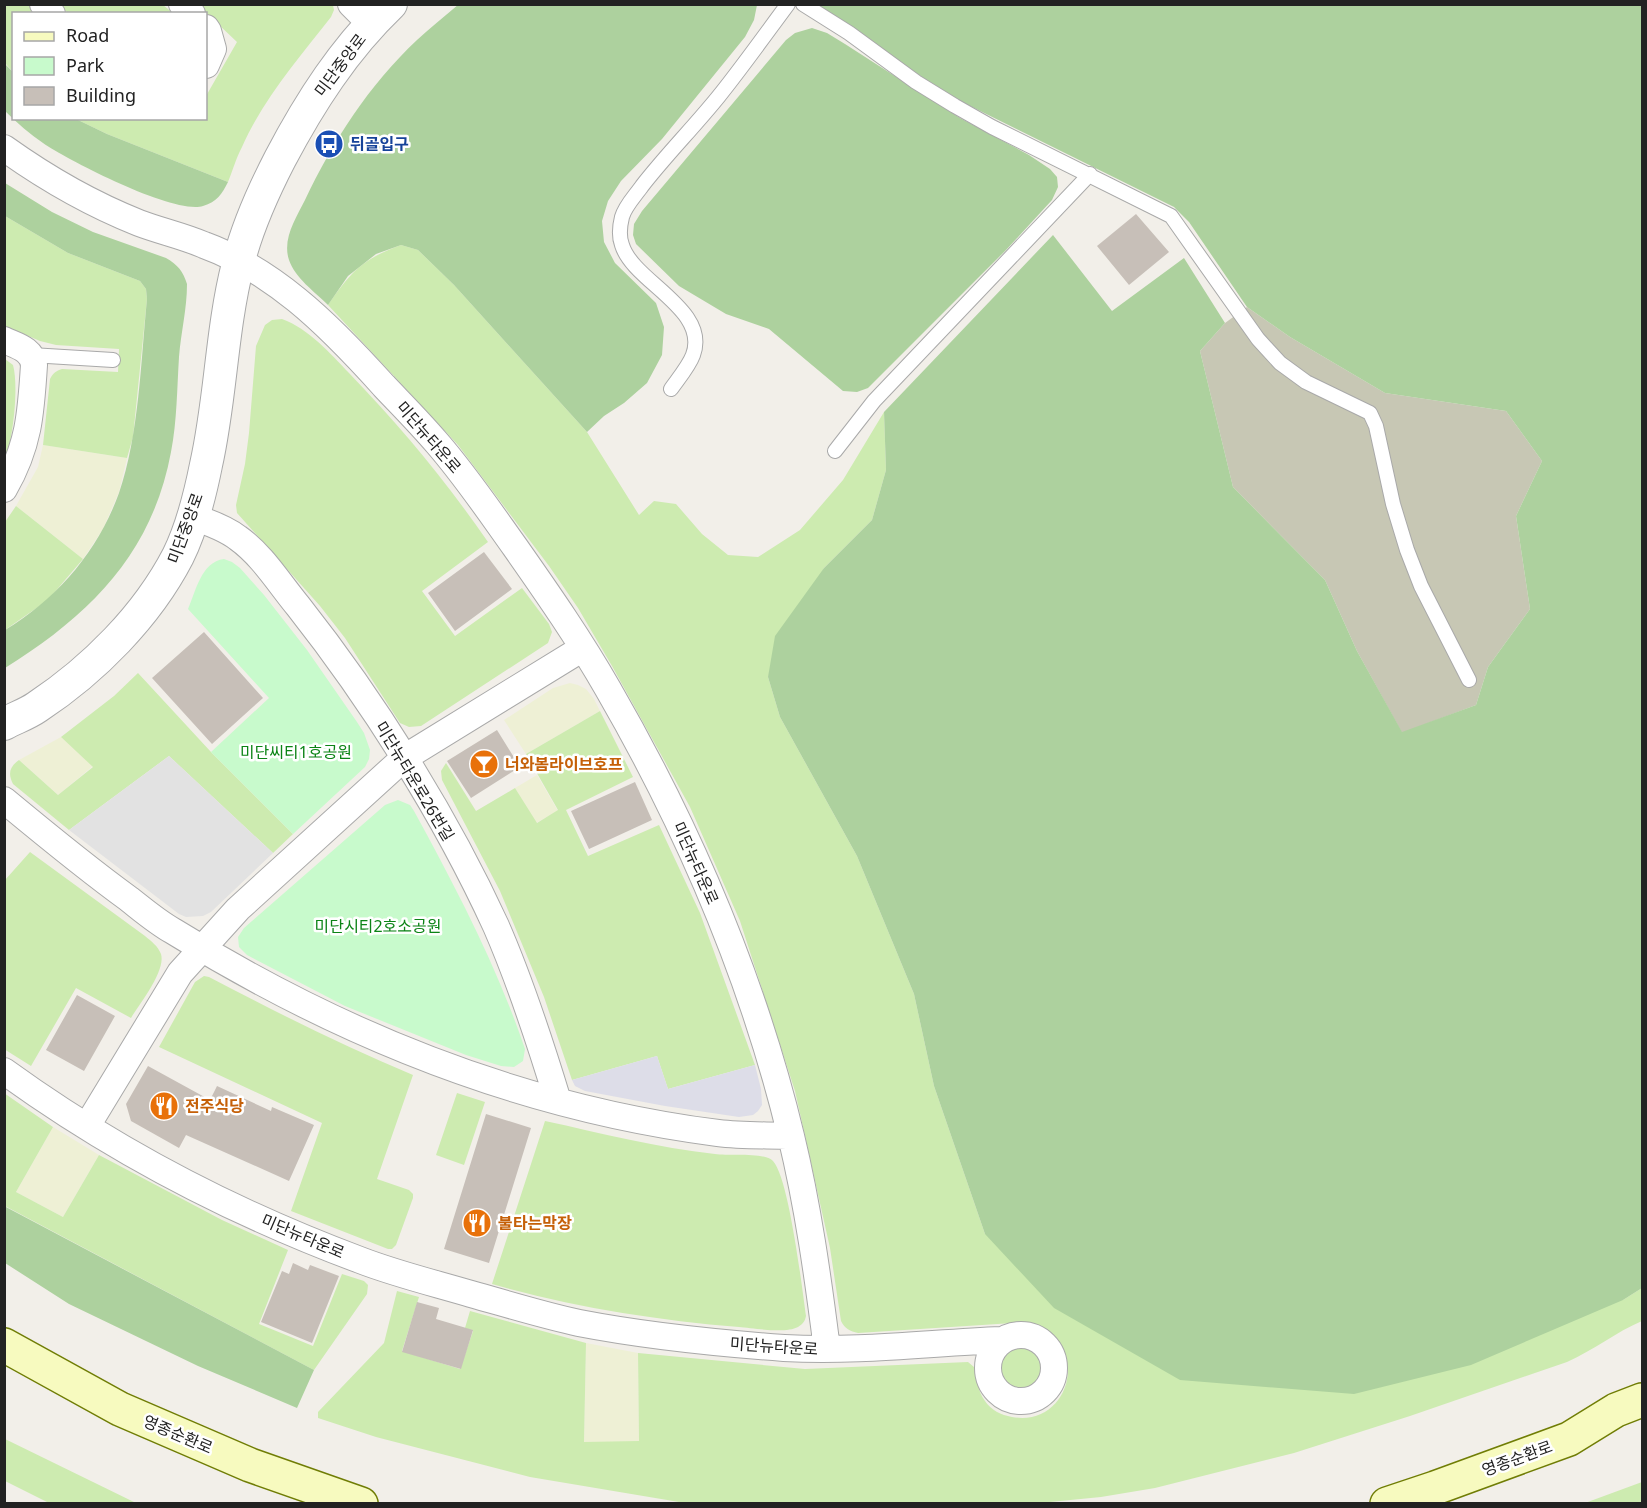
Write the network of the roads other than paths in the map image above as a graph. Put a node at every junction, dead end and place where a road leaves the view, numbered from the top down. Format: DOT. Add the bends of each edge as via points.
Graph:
graph roads {
  1 [pos="788,4"];
  2 [pos="803,4"];
  3 [pos="371,11"];
  4 [pos="207,31"];
  5 [pos="207,63"];
  6 [pos="4,148"];
  7 [pos="1090,174"];
  8 [pos="238,262"];
  9 [pos="4,340"];
  10 [pos="31,355"];
  11 [pos="113,360"];
  12 [pos="671,389"];
  13 [pos="835,451"];
  14 [pos="4,489"];
  15 [pos="193,517"];
  16 [pos="583,648"];
  17 [pos="1468,680"];
  18 [pos="4,724"];
  19 [pos="404,758"];
  20 [pos="4,800"];
  21 [pos="202,948"];
  22 [pos="4,1071"];
  23 [pos="558,1101"];
  24 [pos="87,1126"];
  25 [pos="791,1136"];
  26 [pos="1001,1340"];
  27 [pos="4,1345"];
  28 [pos="827,1349"];
  29 [pos="1642,1400"];
  30 [pos="361,1503"];
  31 [pos="1387,1503"];
  1 -- 12 [label="lane" via="622,215 621,244 629,258 692,326 693,355"];
  2 -- 7 [label="lane" via="955,106"];
  3 -- 8 [label="street, 미단중앙로" via="302,117 266,186"];
  4 -- 5 [label="street" via="213,49"];
  6 -- 8 [label="street" via="46,178 94,203 140,224 207,246"];
  7 -- 13 [label="lane" via="874,401"];
  7 -- 17 [label="lane" via="1172,216 1258,339 1280,363 1306,382 1370,413 1407,550"];
  8 -- 15 [label="street, 미단중앙로" via="206,465"];
  8 -- 16 [label="street, 미단뉴타운로" via="297,300 348,347 439,445 491,513"];
  9 -- 10 [label="street"];
  10 -- 11 [label="lane"];
  10 -- 14 [label="street" via="34,365 28,427 23,450"];
  15 -- 18 [label="street, 미단중앙로" via="178,555 134,621 72,681 36,708"];
  15 -- 19 [label="street, 미단뉴타운로26번길" via="238,537 258,556 313,625"];
  16 -- 19 [label="street"];
  16 -- 25 [label="street, 미단뉴타운로" via="633,734 706,880 759,1022"];
  19 -- 21 [label="street" via="238,909"];
  19 -- 23 [label="street, 미단뉴타운로26번길" via="496,928 526,1001"];
  20 -- 21 [label="street" via="108,884"];
  21 -- 23 [label="street" via="349,1027 475,1076"];
  21 -- 24 [label="street" via="180,974"];
  22 -- 24 [label="street, 미단뉴타운로"];
  23 -- 25 [label="street" via="720,1133"];
  24 -- 28 [label="street, 미단뉴타운로" via="184,1182 244,1211 341,1253 402,1274 578,1322 693,1340"];
  25 -- 28 [label="street, 미단뉴타운로" via="812,1238"];
  26 -- 28 [label="street"];
  27 -- 30 [label="main road, 영종순환로" via="120,1409 250,1465"];
  29 -- 31 [label="main road, 영종순환로" via="1616,1410 1569,1439"];
}
